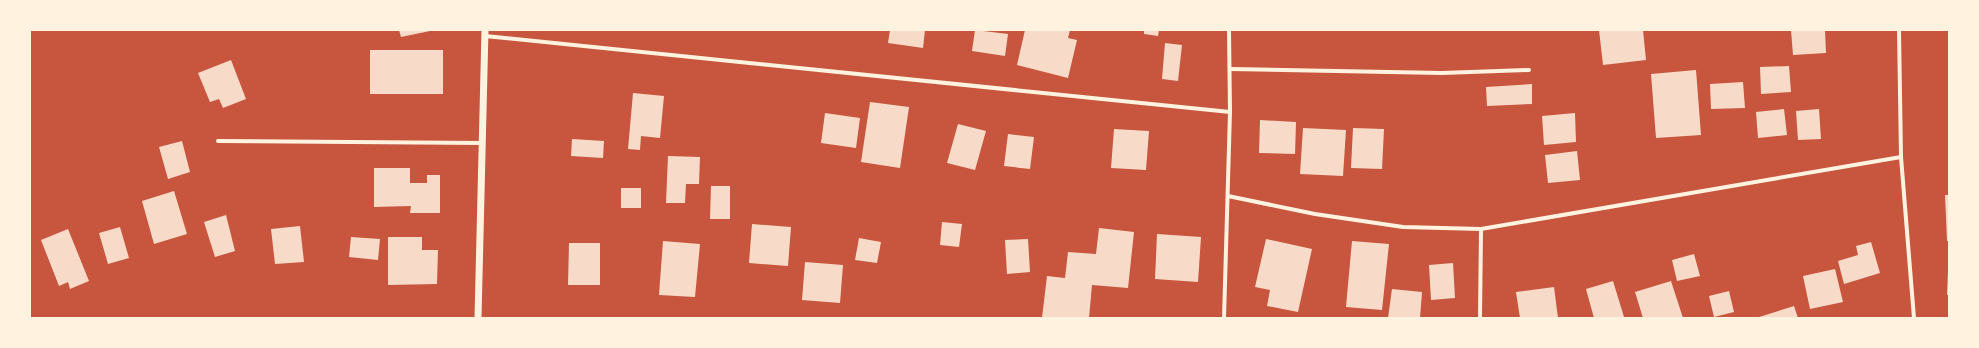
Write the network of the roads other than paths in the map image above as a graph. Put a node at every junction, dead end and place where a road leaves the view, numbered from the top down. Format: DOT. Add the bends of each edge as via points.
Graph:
graph roads {
  1 [pos="1229,30"];
  2 [pos="1900,30"];
  3 [pos="485,33"];
  4 [pos="1230,69"];
  5 [pos="1529,70"];
  6 [pos="1230,112"];
  7 [pos="218,141"];
  8 [pos="482,142"];
  9 [pos="1901,157"];
  10 [pos="1228,196"];
  11 [pos="1481,229"];
  12 [pos="478,318"];
  13 [pos="1224,318"];
  14 [pos="1480,318"];
  15 [pos="1914,318"];
  1 -- 4 [label="street"];
  2 -- 9 [label="street"];
  3 -- 6 [label="street"];
  3 -- 8 [label="street"];
  4 -- 5 [label="street" via="1442,73"];
  4 -- 6 [label="street"];
  6 -- 10 [label="street"];
  7 -- 8 [label="street"];
  8 -- 12 [label="street"];
  9 -- 11 [label="street"];
  9 -- 15 [label="street"];
  10 -- 11 [label="street" via="1315,214 1403,227"];
  10 -- 13 [label="street"];
  11 -- 14 [label="street"];
}
